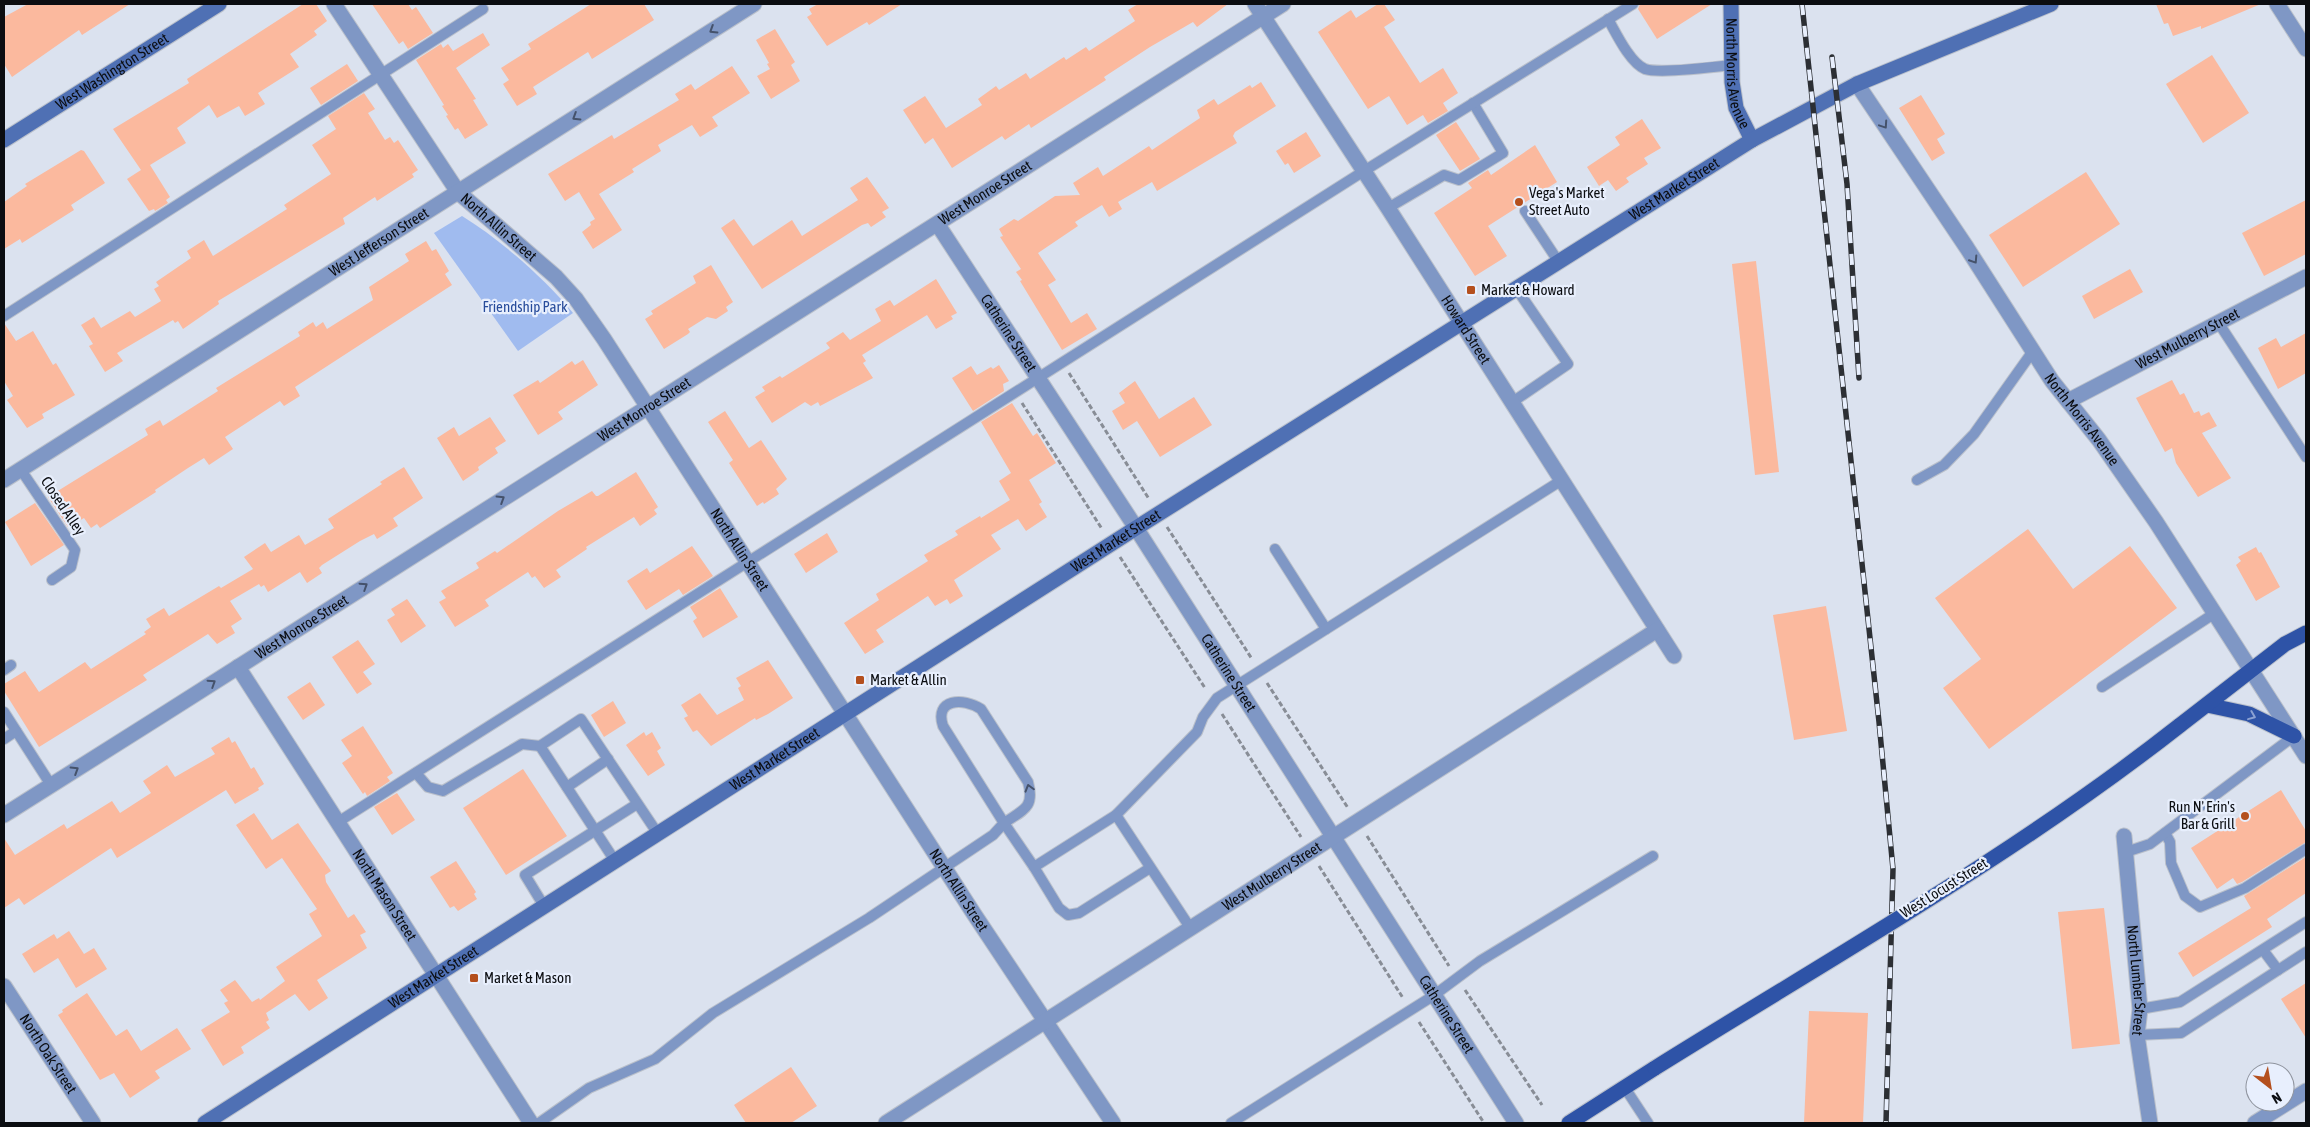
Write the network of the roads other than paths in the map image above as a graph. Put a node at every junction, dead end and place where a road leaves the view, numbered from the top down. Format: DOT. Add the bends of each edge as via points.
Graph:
graph roads {
  1 [pos="219,4"];
  2 [pos="334,4"];
  3 [pos="754,4"];
  4 [pos="1283,4"];
  5 [pos="1632,4"];
  6 [pos="1731,4"];
  7 [pos="2051,4"];
  8 [pos="2277,4"];
  9 [pos="483,10"];
  10 [pos="1259,10"];
  11 [pos="1608,19"];
  12 [pos="2306,49"];
  13 [pos="1732,65"];
  14 [pos="381,76"];
  15 [pos="1857,84"];
  16 [pos="1473,103"];
  17 [pos="4,140"];
  18 [pos="1752,140"];
  19 [pos="1364,171"];
  20 [pos="458,192"];
  21 [pos="1388,208"];
  22 [pos="1524,211"];
  23 [pos="938,225"];
  24 [pos="1558,261"];
  25 [pos="2306,277"];
  26 [pos="1516,288"];
  27 [pos="4,316"];
  28 [pos="2218,322"];
  29 [pos="1460,323"];
  30 [pos="2033,351"];
  31 [pos="1038,378"];
  32 [pos="2068,401"];
  33 [pos="1511,403"];
  34 [pos="648,406"];
  35 [pos="2306,457"];
  36 [pos="21,470"];
  37 [pos="5,478"];
  38 [pos="1562,480"];
  39 [pos="1917,480"];
  40 [pos="1136,528"];
  41 [pos="1275,549"];
  42 [pos="747,563"];
  43 [pos="52,580"];
  44 [pos="2215,613"];
  45 [pos="1326,629"];
  46 [pos="1657,630"];
  47 [pos="2306,633"];
  48 [pos="1674,656"];
  49 [pos="238,667"];
  50 [pos="2251,670"];
  51 [pos="1236,686"];
  52 [pos="2102,688"];
  53 [pos="2207,705"];
  54 [pos="4,712"];
  55 [pos="846,713"];
  56 [pos="16,732"];
  57 [pos="2294,736"];
  58 [pos="4,739"];
  59 [pos="540,746"];
  60 [pos="2306,756"];
  61 [pos="608,759"];
  62 [pos="416,773"];
  63 [pos="51,785"];
  64 [pos="567,786"];
  65 [pos="637,804"];
  66 [pos="5,810"];
  67 [pos="1116,814"];
  68 [pos="338,822"];
  69 [pos="1004,823"];
  70 [pos="595,830"];
  71 [pos="2165,833"];
  72 [pos="658,834"];
  73 [pos="2124,836"];
  74 [pos="1333,838"];
  75 [pos="2306,849"];
  76 [pos="2126,852"];
  77 [pos="1653,856"];
  78 [pos="615,861"];
  79 [pos="1034,868"];
  80 [pos="1150,868"];
  81 [pos="946,869"];
  82 [pos="544,906"];
  83 [pos="2306,922"];
  84 [pos="1191,929"];
  85 [pos="2263,950"];
  86 [pos="2306,952"];
  87 [pos="2278,970"];
  88 [pos="436,976"];
  89 [pos="4,986"];
  90 [pos="1433,996"];
  91 [pos="2140,1009"];
  92 [pos="1046,1021"];
  93 [pos="2137,1035"];
  94 [pos="1625,1088"];
  95 [pos="2306,1091"];
  96 [pos="93,1123"];
  97 [pos="206,1123"];
  98 [pos="531,1123"];
  99 [pos="539,1123"];
  100 [pos="886,1123"];
  101 [pos="1113,1123"];
  102 [pos="1231,1123"];
  103 [pos="1516,1123"];
  104 [pos="1569,1123"];
  105 [pos="1648,1123"];
  106 [pos="2150,1123"];
  107 [pos="2255,1123"];
  1 -- 17 [label="street, West Washington Street"];
  2 -- 14 [label="street, North Allin Street"];
  3 -- 20 [label="street, West Jefferson Street, one-way"];
  4 -- 10 [label="street, West Monroe Street"];
  5 -- 11 [label="lane"];
  6 -- 13 [label="street, North Morris Avenue"];
  7 -- 15 [label="street, West Market Street"];
  8 -- 12 [label="street"];
  9 -- 14 [label="lane"];
  10 -- 19 [label="street, Howard Street"];
  10 -- 23 [label="street, West Monroe Street"];
  11 -- 13 [label="lane" via="1631,57 1645,69"];
  11 -- 16 [label="lane"];
  13 -- 18 [label="street, North Morris Avenue" via="1736,108"];
  14 -- 20 [label="street, North Allin Street"];
  14 -- 27 [label="lane"];
  15 -- 18 [label="street, West Market Street"];
  15 -- 30 [label="street, North Morris Avenue, one-way"];
  16 -- 19 [label="lane"];
  16 -- 21 [label="lane" via="1503,153 1459,180 1444,175"];
  18 -- 24 [label="street, West Market Street"];
  19 -- 21 [label="street, Howard Street"];
  19 -- 31 [label="lane"];
  20 -- 34 [label="street, North Allin Street" via="556,277 576,299"];
  20 -- 36 [label="street, West Jefferson Street"];
  21 -- 29 [label="street, Howard Street"];
  22 -- 24 [label="lane"];
  23 -- 31 [label="street, Catherine Street"];
  23 -- 34 [label="street, West Monroe Street"];
  24 -- 26 [label="street, West Market Street"];
  25 -- 28 [label="street, West Mulberry Street"];
  26 -- 29 [label="street, West Market Street"];
  26 -- 33 [label="lane" via="1568,364"];
  28 -- 32 [label="street, West Mulberry Street"];
  28 -- 35 [label="lane"];
  29 -- 33 [label="street, Howard Street"];
  29 -- 40 [label="street, West Market Street"];
  30 -- 32 [label="street, North Morris Avenue"];
  30 -- 39 [label="lane" via="1974,434 1944,465"];
  31 -- 40 [label="street, Catherine Street"];
  31 -- 42 [label="lane"];
  32 -- 44 [label="street, North Morris Avenue" via="2156,522"];
  33 -- 38 [label="street, Howard Street"];
  34 -- 42 [label="street, North Allin Street"];
  49 -- 34 [label="street, West Monroe Street, one-way"];
  36 -- 37 [label="street, West Jefferson Street"];
  36 -- 43 [label="lane, Closed Alley" via="75,550 70,567"];
  38 -- 45 [label="lane"];
  38 -- 46 [label="street, Howard Street"];
  40 -- 51 [label="street, Catherine Street"];
  40 -- 55 [label="street, West Market Street"];
  41 -- 45 [label="lane"];
  42 -- 55 [label="street, North Allin Street"];
  42 -- 62 [label="lane"];
  44 -- 50 [label="street, North Morris Avenue"];
  44 -- 52 [label="lane"];
  45 -- 51 [label="lane"];
  46 -- 48 [label="street, Howard Street"];
  46 -- 74 [label="street, West Mulberry Street"];
  47 -- 50 [label="main road, West Locust Street"];
  63 -- 49 [label="street, West Monroe Street, one-way"];
  49 -- 68 [label="street, North Mason Street"];
  50 -- 53 [label="main road, West Locust Street"];
  50 -- 57 [label="street, North Morris Avenue"];
  51 -- 67 [label="lane" via="1214,701 1197,732"];
  51 -- 74 [label="street, Catherine Street"];
  53 -- 57 [label="main road, one-way" via="2249,714"];
  53 -- 94 [label="main road, West Locust Street, bridge" via="2119,774 1965,876"];
  54 -- 56 [label="lane"];
  55 -- 72 [label="street, West Market Street"];
  55 -- 81 [label="street, North Allin Street"];
  56 -- 58 [label="lane"];
  56 -- 63 [label="lane"];
  57 -- 60 [label="street, North Morris Avenue"];
  57 -- 71 [label="lane"];
  59 -- 61 [label="lane" via="581,719"];
  59 -- 62 [label="lane" via="522,744 443,792 428,786"];
  59 -- 64 [label="lane"];
  61 -- 64 [label="lane"];
  61 -- 65 [label="lane"];
  62 -- 68 [label="lane"];
  63 -- 66 [label="street, West Monroe Street"];
  64 -- 70 [label="lane"];
  65 -- 70 [label="lane"];
  65 -- 72 [label="lane"];
  67 -- 79 [label="lane"];
  67 -- 80 [label="lane"];
  68 -- 88 [label="street, North Mason Street"];
  69 -- 69 [label="lane, one-way" via="1027,808 1032,796 1028,782 981,709 970,702 957,700 943,709 940,717 943,726"];
  69 -- 79 [label="lane"];
  69 -- 81 [label="lane" via="993,835"];
  70 -- 78 [label="lane"];
  70 -- 82 [label="lane" via="525,875"];
  71 -- 75 [label="lane" via="2170,842 2171,863 2185,896 2200,907 2245,888"];
  71 -- 76 [label="lane" via="2150,844"];
  72 -- 78 [label="street, West Market Street"];
  73 -- 76 [label="street, North Lumber Street"];
  74 -- 84 [label="street, West Mulberry Street"];
  74 -- 90 [label="street, Catherine Street"];
  76 -- 91 [label="street, North Lumber Street"];
  77 -- 90 [label="lane" via="1480,961"];
  78 -- 82 [label="street, West Market Street"];
  79 -- 80 [label="lane" via="1059,908 1068,915 1080,913"];
  80 -- 84 [label="lane"];
  81 -- 92 [label="street, North Allin Street"];
  81 -- 99 [label="lane" via="713,1013 655,1059 589,1088"];
  82 -- 88 [label="street, West Market Street"];
  83 -- 85 [label="lane"];
  84 -- 92 [label="street, West Mulberry Street"];
  85 -- 87 [label="lane"];
  85 -- 91 [label="lane" via="2180,1002"];
  86 -- 87 [label="lane"];
  87 -- 93 [label="lane" via="2181,1033"];
  88 -- 97 [label="street, West Market Street"];
  88 -- 98 [label="street, North Mason Street"];
  89 -- 96 [label="street, North Oak Street"];
  90 -- 102 [label="lane"];
  90 -- 103 [label="street, Catherine Street"];
  91 -- 93 [label="street, North Lumber Street"];
  92 -- 100 [label="street, West Mulberry Street"];
  92 -- 101 [label="street, North Allin Street"];
  93 -- 106 [label="street, North Lumber Street"];
  94 -- 104 [label="main road, West Locust Street"];
  94 -- 105 [label="lane"];
  95 -- 107 [label="street"];
}
